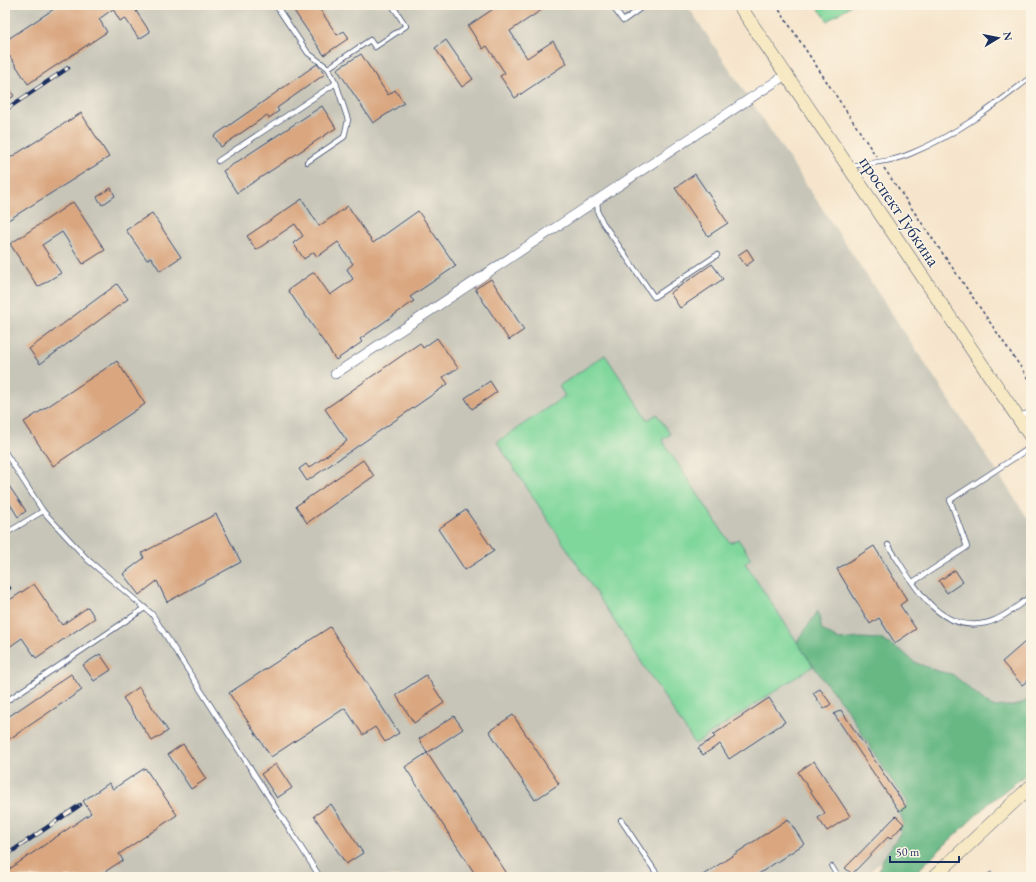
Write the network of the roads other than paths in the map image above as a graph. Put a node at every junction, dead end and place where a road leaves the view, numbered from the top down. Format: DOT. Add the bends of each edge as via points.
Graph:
graph roads {
  1 [pos="392,5"];
  2 [pos="612,5"];
  3 [pos="645,5"];
  4 [pos="739,5"];
  5 [pos="277,7"];
  6 [pos="328,68"];
  7 [pos="787,74"];
  8 [pos="1031,77"];
  9 [pos="336,83"];
  10 [pos="218,161"];
  11 [pos="307,162"];
  12 [pos="848,166"];
  13 [pos="597,200"];
  14 [pos="717,255"];
  15 [pos="335,374"];
  16 [pos="1031,412"];
  17 [pos="1017,416"];
  18 [pos="1031,437"];
  19 [pos="1031,446"];
  20 [pos="5,452"];
  21 [pos="43,511"];
  22 [pos="5,534"];
  23 [pos="888,545"];
  24 [pos="913,582"];
  25 [pos="1031,596"];
  26 [pos="145,608"];
  27 [pos="5,702"];
  28 [pos="1031,786"];
  29 [pos="621,820"];
  30 [pos="832,867"];
  31 [pos="938,876"];
  32 [pos="320,877"];
  33 [pos="659,877"];
  34 [pos="838,877"];
  1 -- 6 [label="lane" via="406,26 375,47 370,40"];
  2 -- 3 [label="lane" via="622,20"];
  4 -- 7 [label="main road, проспект Губкина"];
  5 -- 6 [label="lane" via="308,53"];
  6 -- 9 [label="lane"];
  7 -- 12 [label="main road, проспект Губкина"];
  7 -- 13 [label="street"];
  8 -- 12 [label="lane" via="958,131 911,154 880,162"];
  9 -- 10 [label="lane"];
  9 -- 11 [label="lane" via="348,120 344,137"];
  12 -- 17 [label="main road, проспект Губкина"];
  13 -- 14 [label="lane" via="598,213 603,223 654,297"];
  13 -- 15 [label="street"];
  16 -- 17 [label="lane"];
  17 -- 18 [label="main road, проспект Губкина"];
  19 -- 24 [label="lane" via="950,500 967,548"];
  20 -- 21 [label="lane"];
  21 -- 22 [label="lane"];
  21 -- 26 [label="lane" via="88,560"];
  23 -- 24 [label="lane"];
  24 -- 25 [label="lane" via="925,600 942,616 969,624 986,623 1000,618"];
  26 -- 27 [label="lane"];
  26 -- 32 [label="lane" via="156,620"];
  28 -- 31 [label="main road"];
  29 -- 33 [label="lane"];
  30 -- 34 [label="lane"];
}
